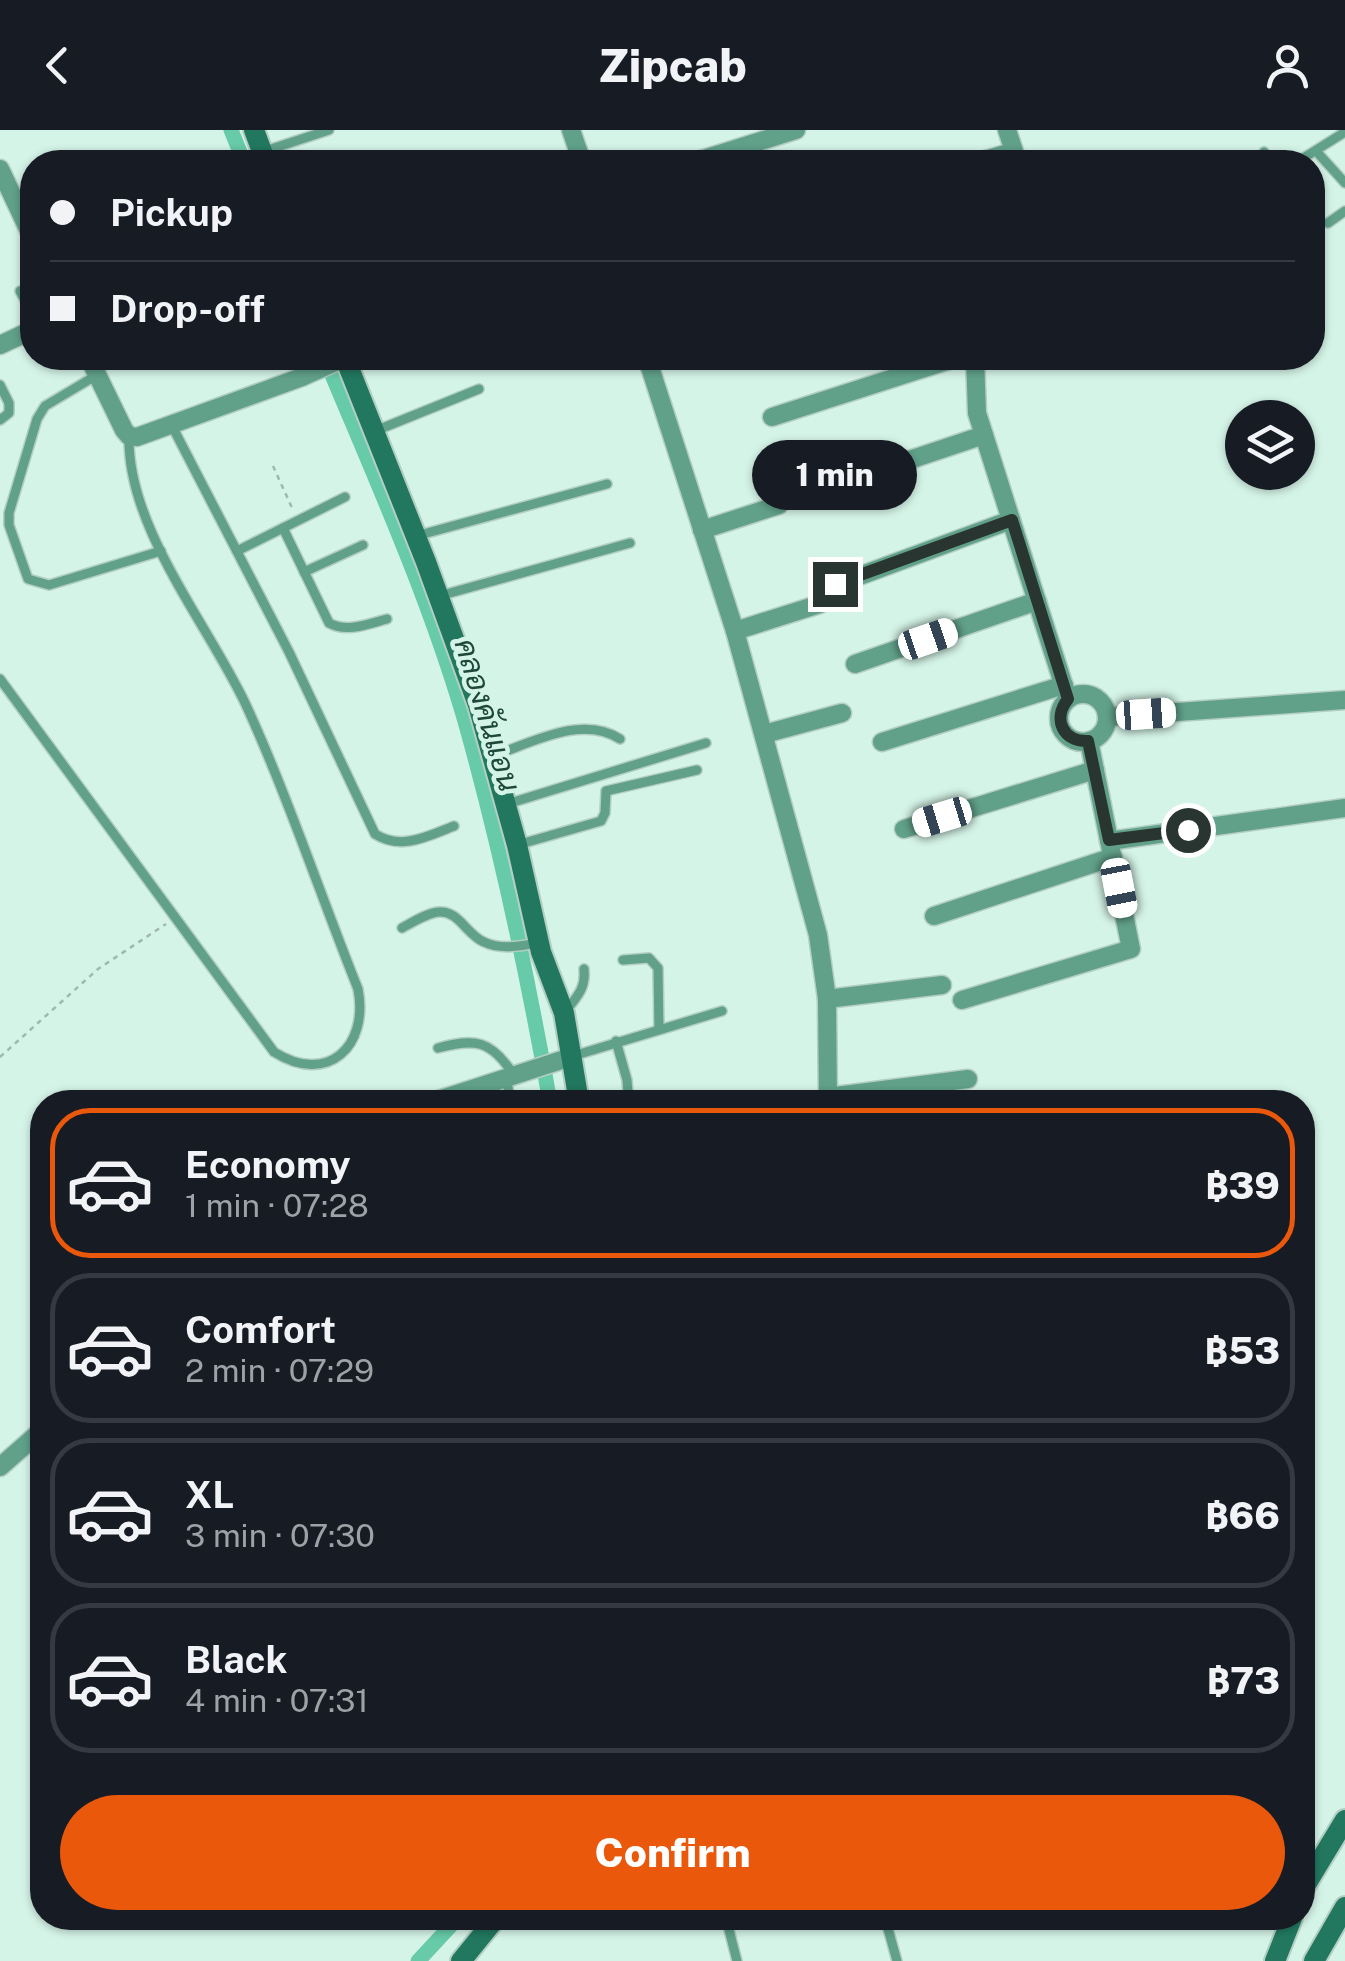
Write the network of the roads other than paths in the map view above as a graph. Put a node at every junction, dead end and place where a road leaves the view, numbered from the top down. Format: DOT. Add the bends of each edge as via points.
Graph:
graph roads {
  1 [pos="329,130"];
  2 [pos="796,130"];
  3 [pos="1345,132"];
  4 [pos="281,150"];
  5 [pos="732,150"];
  6 [pos="1318,150"];
  7 [pos="1325,161"];
  8 [pos="0,169"];
  9 [pos="1345,183"];
  10 [pos="20,211"];
  11 [pos="1345,211"];
  12 [pos="1328,223"];
  13 [pos="95,370"];
  14 [pos="317,370"];
  15 [pos="346,370"];
  16 [pos="651,370"];
  17 [pos="919,370"];
  18 [pos="975,370"];
  19 [pos="97,375"];
  20 [pos="0,385"];
  21 [pos="479,389"];
  22 [pos="772,417"];
  23 [pos="0,420"];
  24 [pos="172,426"];
  25 [pos="375,431"];
  26 [pos="984,434"];
  27 [pos="129,436"];
  28 [pos="607,484"];
  29 [pos="345,497"];
  30 [pos="799,498"];
  31 [pos="779,505"];
  32 [pos="1012,520"];
  33 [pos="283,528"];
  34 [pos="702,530"];
  35 [pos="416,536"];
  36 [pos="630,542"];
  37 [pos="363,544"];
  38 [pos="162,551"];
  39 [pos="237,551"];
  40 [pos="304,572"];
  41 [pos="835,584"];
  42 [pos="439,596"];
  43 [pos="1037,600"];
  44 [pos="820,604"];
  45 [pos="387,619"];
  46 [pos="735,631"];
  47 [pos="855,664"];
  48 [pos="0,680"];
  49 [pos="1066,692"];
  50 [pos="1345,700"];
  51 [pos="842,713"];
  52 [pos="1107,717"];
  53 [pos="764,734"];
  54 [pos="620,738"];
  55 [pos="1088,741"];
  56 [pos="706,742"];
  57 [pos="882,742"];
  58 [pos="493,756"];
  59 [pos="697,770"];
  60 [pos="1094,770"];
  61 [pos="507,804"];
  62 [pos="1345,808"];
  63 [pos="454,826"];
  64 [pos="904,829"];
  65 [pos="518,845"];
  66 [pos="1111,849"];
  67 [pos="934,916"];
  68 [pos="402,928"];
  69 [pos="533,944"];
  70 [pos="623,960"];
  71 [pos="584,968"];
  72 [pos="942,985"];
  73 [pos="827,999"];
  74 [pos="962,1000"];
  75 [pos="722,1011"];
  76 [pos="564,1013"];
  77 [pos="659,1029"];
  78 [pos="616,1041"];
  79 [pos="438,1048"];
  80 [pos="570,1057"];
  81 [pos="514,1077"];
  82 [pos="968,1078"];
  83 [pos="471,1090"];
  84 [pos="512,1090"];
  85 [pos="577,1090"];
  86 [pos="628,1090"];
  87 [pos="828,1090"];
  88 [pos="892,1090"];
  89 [pos="30,1441"];
  90 [pos="0,1467"];
  91 [pos="1345,1820"];
  92 [pos="1315,1869"];
  93 [pos="1345,1908"];
  94 [pos="486,1930"];
  95 [pos="729,1930"];
  96 [pos="888,1930"];
  97 [pos="1287,1930"];
  98 [pos="461,1961"];
  99 [pos="738,1961"];
  100 [pos="896,1961"];
  101 [pos="1275,1961"];
  102 [pos="1314,1961"];
  1 -- 4 [label="lane"];
  2 -- 5 [label="street"];
  3 -- 6 [label="lane"];
  7 -- 9 [label="lane"];
  8 -- 10 [label="street"];
  11 -- 12 [label="lane"];
  13 -- 19 [label="street"];
  14 -- 24 [label="street"];
  15 -- 25 [label="street"];
  16 -- 34 [label="street"];
  17 -- 22 [label="street"];
  18 -- 26 [label="street"];
  19 -- 27 [label="street"];
  19 -- 38 [label="lane" via="45,406 37,419 9,513 28,579 49,586"];
  20 -- 23 [label="lane" via="10,412"];
  21 -- 25 [label="lane"];
  24 -- 27 [label="street"];
  24 -- 39 [label="lane"];
  25 -- 35 [label="street"];
  26 -- 30 [label="street"];
  26 -- 32 [label="street"];
  27 -- 38 [label="lane" via="131,478"];
  28 -- 35 [label="lane"];
  29 -- 33 [label="lane"];
  31 -- 34 [label="street"];
  32 -- 41 [label="street"];
  32 -- 43 [label="street"];
  33 -- 39 [label="lane"];
  33 -- 40 [label="lane"];
  34 -- 46 [label="street"];
  35 -- 42 [label="street"];
  36 -- 42 [label="lane"];
  37 -- 40 [label="lane"];
  38 -- 48 [label="lane" via="225,661 304,846 358,988 360,1026 351,1042 322,1065 304,1066 274,1052"];
  39 -- 63 [label="lane" via="376,834 401,844"];
  40 -- 45 [label="lane" via="328,623 352,628"];
  42 -- 58 [label="street"];
  43 -- 47 [label="street"];
  43 -- 49 [label="street"];
  44 -- 46 [label="street"];
  46 -- 53 [label="street"];
  49 -- 52 [label="street" via="1101,702"];
  49 -- 55 [label="street" via="1061,728 1072,739"];
  49 -- 57 [label="street"];
  50 -- 52 [label="street"];
  51 -- 53 [label="street"];
  52 -- 55 [label="street" via="1102,732"];
  53 -- 73 [label="street" via="818,935"];
  54 -- 58 [label="lane" via="588,727"];
  55 -- 60 [label="street"];
  56 -- 61 [label="lane"];
  58 -- 61 [label="street"];
  59 -- 65 [label="lane" via="606,790 600,821"];
  60 -- 64 [label="street"];
  60 -- 66 [label="street"];
  61 -- 65 [label="street"];
  62 -- 66 [label="street"];
  65 -- 69 [label="street"];
  66 -- 67 [label="street"];
  66 -- 74 [label="street" via="1132,949"];
  68 -- 69 [label="lane" via="442,911 473,936 501,946"];
  69 -- 76 [label="street"];
  70 -- 77 [label="lane" via="649,958 658,968"];
  71 -- 76 [label="lane" via="582,992"];
  72 -- 73 [label="street"];
  73 -- 87 [label="street"];
  75 -- 77 [label="lane"];
  76 -- 80 [label="street"];
  77 -- 78 [label="lane"];
  78 -- 80 [label="lane"];
  78 -- 86 [label="lane"];
  79 -- 81 [label="lane" via="464,1041 487,1045"];
  80 -- 81 [label="street"];
  80 -- 85 [label="street"];
  81 -- 83 [label="street"];
  81 -- 84 [label="lane"];
  82 -- 88 [label="street"];
  89 -- 90 [label="street"];
  91 -- 92 [label="street"];
  93 -- 102 [label="street"];
  94 -- 98 [label="street"];
  95 -- 99 [label="lane"];
  96 -- 100 [label="lane"];
  97 -- 101 [label="street"];
}
